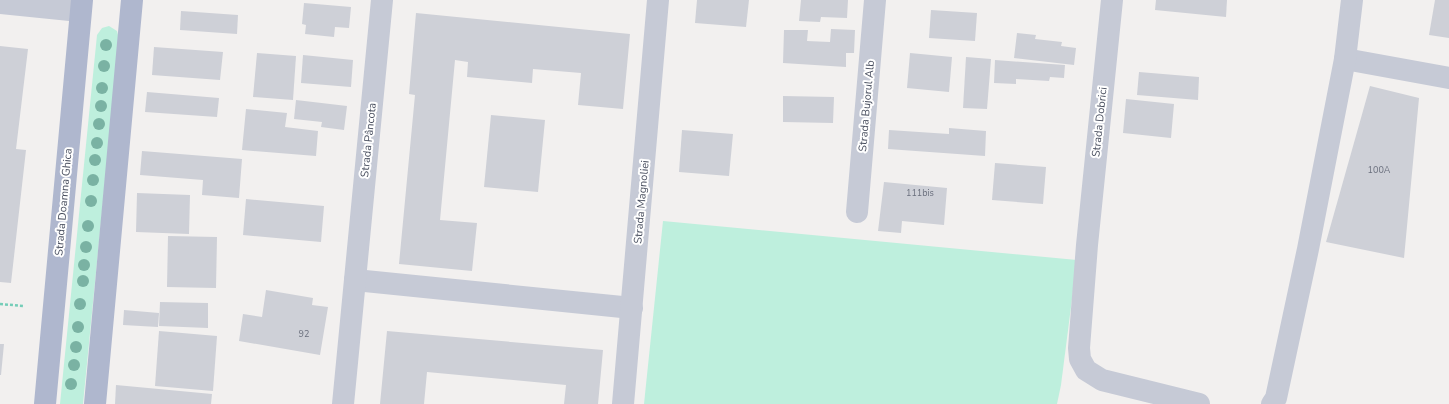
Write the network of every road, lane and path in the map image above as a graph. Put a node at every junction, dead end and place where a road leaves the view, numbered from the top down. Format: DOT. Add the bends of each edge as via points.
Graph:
graph roads {
  1 [pos="132,0"];
  2 [pos="382,0"];
  3 [pos="658,0"];
  4 [pos="876,0"];
  5 [pos="1112,0"];
  6 [pos="1352,0"];
  7 [pos="0,4"];
  8 [pos="81,6"];
  9 [pos="1346,49"];
  10 [pos="1449,78"];
  11 [pos="857,212"];
  12 [pos="355,280"];
  13 [pos="0,304"];
  14 [pos="24,306"];
  15 [pos="632,308"];
  16 [pos="45,404"];
  17 [pos="95,404"];
  18 [pos="343,404"];
  19 [pos="623,404"];
  20 [pos="1199,404"];
  21 [pos="1272,404"];
  1 -- 17 [label="main road"];
  2 -- 12 [label="street, Strada Pâncota"];
  3 -- 15 [label="street, Strada Magnoliei"];
  4 -- 11 [label="street, Strada Bujorul Alb"];
  5 -- 20 [label="street, Strada Dobrici" via="1087,245 1080,359 1086,370 1102,380"];
  6 -- 9 [label="street"];
  7 -- 8 [label="street"];
  8 -- 16 [label="main road, Strada Doamna Ghica"];
  9 -- 10 [label="street"];
  9 -- 21 [label="street" via="1308,249 1280,383"];
  12 -- 15 [label="street"];
  12 -- 18 [label="street, Strada Pâncota"];
  13 -- 14 [label="path"];
  15 -- 19 [label="street, Strada Magnoliei"];
}
